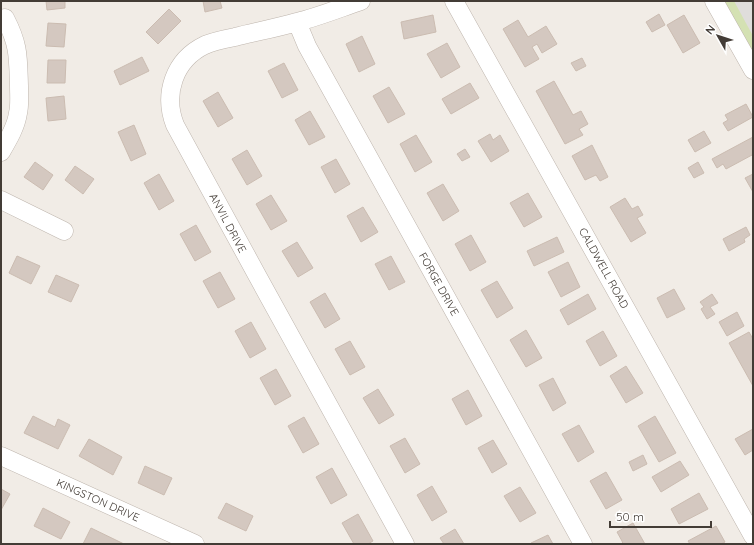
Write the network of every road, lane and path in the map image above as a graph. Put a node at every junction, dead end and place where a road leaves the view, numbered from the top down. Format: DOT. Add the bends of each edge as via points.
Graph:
graph roads {
  1 [pos="361,1"];
  2 [pos="454,1"];
  3 [pos="714,1"];
  4 [pos="5,18"];
  5 [pos="297,22"];
  6 [pos="753,70"];
  7 [pos="1,152"];
  8 [pos="1,200"];
  9 [pos="64,231"];
  10 [pos="1,456"];
  11 [pos="753,536"];
  12 [pos="194,544"];
  13 [pos="406,544"];
  14 [pos="583,544"];
  1 -- 5 [label="street, ANVIL DRIVE"];
  2 -- 11 [label="street, CALDWELL ROAD"];
  3 -- 6 [label="street"];
  4 -- 7 [label="street" via="14,34 18,54 19,104 15,123"];
  5 -- 13 [label="street, ANVIL DRIVE" via="212,42 200,48 185,61 175,76 169,100 171,114"];
  5 -- 14 [label="street, FORGE DRIVE" via="307,46"];
  8 -- 9 [label="street"];
  10 -- 12 [label="street, KINGSTON DRIVE"];
}
